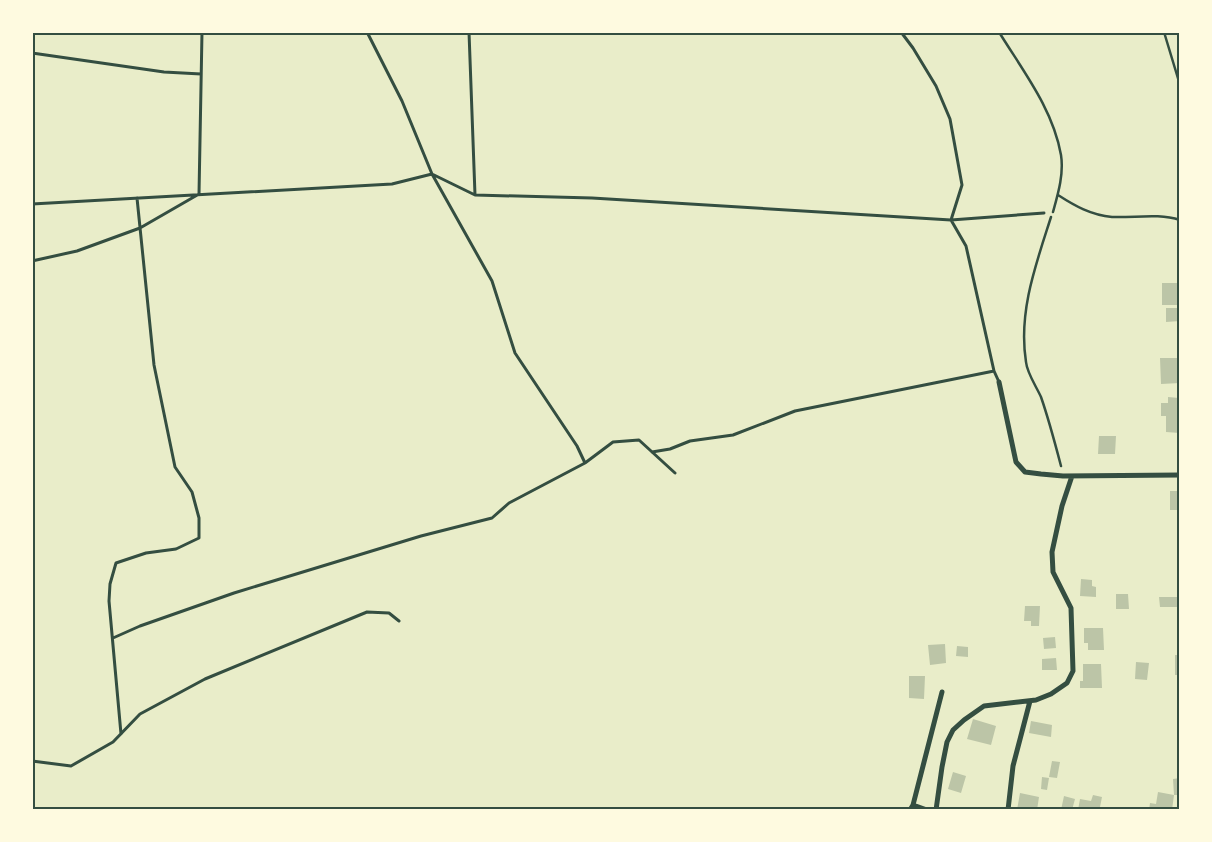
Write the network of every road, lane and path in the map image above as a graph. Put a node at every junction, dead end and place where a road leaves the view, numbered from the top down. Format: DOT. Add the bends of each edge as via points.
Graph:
graph roads {
  1 [pos="202,32"];
  2 [pos="367,32"];
  3 [pos="469,32"];
  4 [pos="901,32"];
  5 [pos="999,32"];
  6 [pos="1164,32"];
  7 [pos="32,53"];
  8 [pos="201,74"];
  9 [pos="1180,85"];
  10 [pos="432,174"];
  11 [pos="199,194"];
  12 [pos="474,195"];
  13 [pos="1058,195"];
  14 [pos="137,198"];
  15 [pos="32,204"];
  16 [pos="1044,213"];
  17 [pos="951,220"];
  18 [pos="1180,220"];
  19 [pos="140,228"];
  20 [pos="32,262"];
  21 [pos="994,372"];
  22 [pos="999,382"];
  23 [pos="652,452"];
  24 [pos="585,463"];
  25 [pos="675,473"];
  26 [pos="1180,475"];
  27 [pos="1063,476"];
  28 [pos="1072,476"];
  29 [pos="399,621"];
  30 [pos="113,638"];
  31 [pos="942,692"];
  32 [pos="1030,701"];
  33 [pos="121,734"];
  34 [pos="32,761"];
  35 [pos="911,807"];
  36 [pos="927,810"];
  37 [pos="936,810"];
  38 [pos="1008,810"];
  1 -- 8 [label="lane"];
  2 -- 10 [label="lane" via="402,101"];
  3 -- 12 [label="lane"];
  4 -- 17 [label="lane" via="936,86 950,119 962,185"];
  5 -- 13 [label="path" via="1034,87 1054,132 1061,157"];
  6 -- 9 [label="path"];
  7 -- 8 [label="lane" via="164,72"];
  8 -- 11 [label="lane"];
  10 -- 11 [label="lane" via="392,184"];
  10 -- 12 [label="lane"];
  10 -- 24 [label="lane" via="492,281 515,352"];
  11 -- 14 [label="lane"];
  11 -- 19 [label="lane"];
  12 -- 17 [label="lane" via="592,198"];
  13 -- 18 [label="path" via="1082,210 1111,217 1164,216"];
  13 -- 27 [label="path" via="1029,286 1024,322 1026,364 1051,424"];
  14 -- 15 [label="lane"];
  14 -- 19 [label="lane"];
  16 -- 17 [label="lane"];
  17 -- 21 [label="lane" via="966,246"];
  19 -- 20 [label="lane"];
  19 -- 30 [label="lane" via="154,365 174,467 192,492 199,518 199,538 176,549 146,553 116,563 109,601"];
  21 -- 22 [label="lane"];
  21 -- 23 [label="lane" via="795,411 733,435 690,441"];
  22 -- 27 [label="street" via="1016,462 1025,472"];
  23 -- 24 [label="lane" via="639,440 613,442"];
  23 -- 25 [label="lane"];
  24 -- 30 [label="lane" via="509,503 492,518 421,536 234,593"];
  26 -- 28 [label="street"];
  27 -- 28 [label="street"];
  28 -- 32 [label="street" via="1052,552 1053,572 1071,608 1073,671 1068,683 1051,694"];
  29 -- 33 [label="lane" via="389,613 367,612 205,679 140,714"];
  30 -- 33 [label="lane"];
  31 -- 35 [label="street"];
  32 -- 37 [label="street" via="984,706 954,730 947,742"];
  32 -- 38 [label="street" via="1013,766"];
  33 -- 34 [label="lane" via="71,766"];
  35 -- 36 [label="street"];
}
